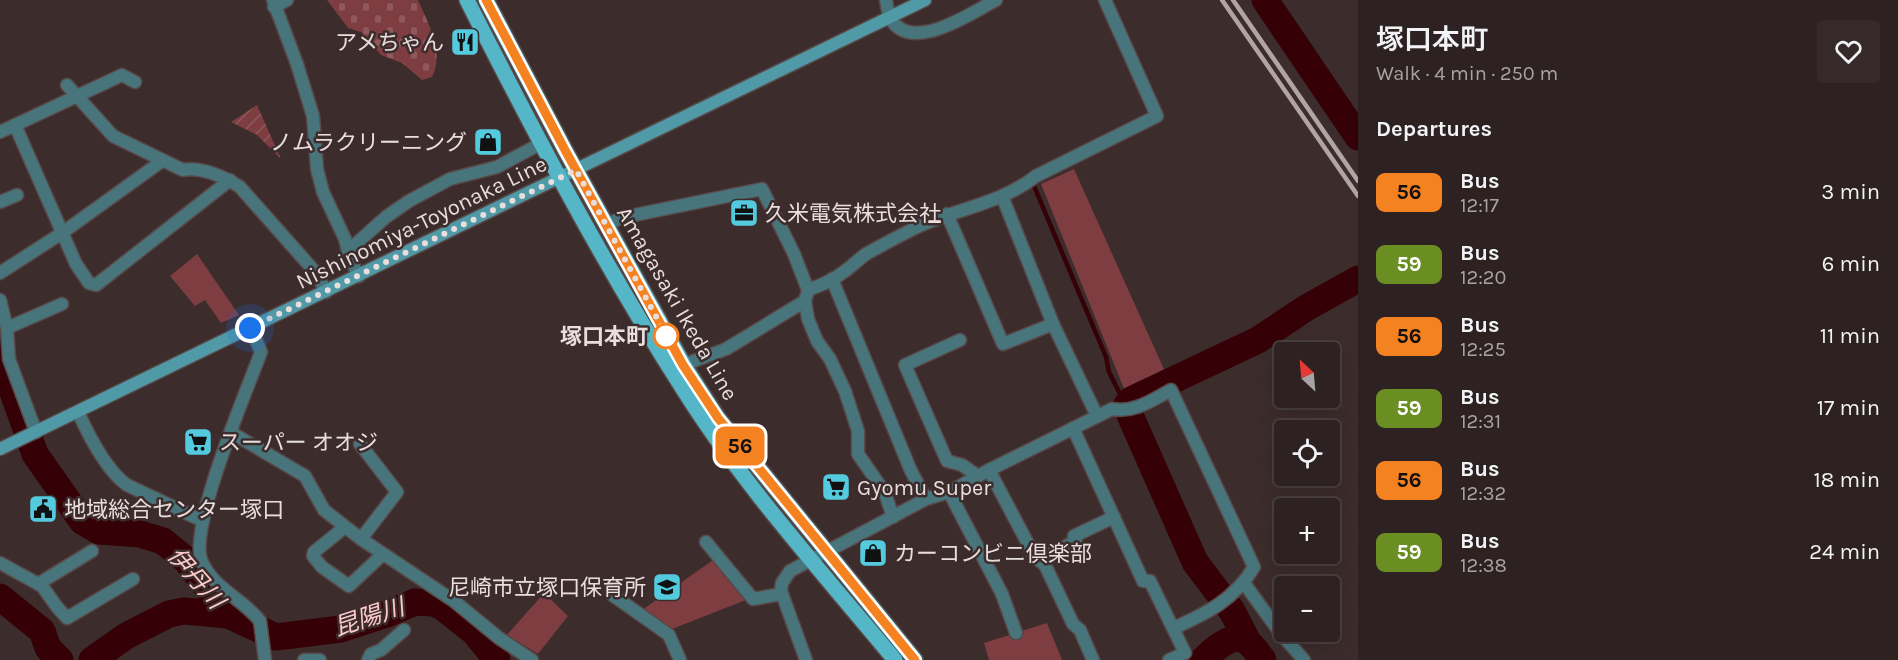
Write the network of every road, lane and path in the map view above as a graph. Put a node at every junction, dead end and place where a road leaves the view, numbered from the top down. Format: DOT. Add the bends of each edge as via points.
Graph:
graph roads {
  1 [pos="287,0"];
  2 [pos="467,0"];
  3 [pos="486,0"];
  4 [pos="886,0"];
  5 [pos="925,0"];
  6 [pos="996,0"];
  7 [pos="1105,0"];
  8 [pos="273,3"];
  9 [pos="890,18"];
  10 [pos="135,82"];
  11 [pos="67,84"];
  12 [pos="76,97"];
  13 [pos="15,125"];
  14 [pos="0,132"];
  15 [pos="540,144"];
  16 [pos="162,161"];
  17 [pos="576,170"];
  18 [pos="560,178"];
  19 [pos="230,180"];
  20 [pos="17,195"];
  21 [pos="1002,196"];
  22 [pos="0,202"];
  23 [pos="946,214"];
  24 [pos="607,225"];
  25 [pos="62,232"];
  26 [pos="349,250"];
  27 [pos="0,273"];
  28 [pos="359,276"];
  29 [pos="832,279"];
  30 [pos="326,292"];
  31 [pos="806,295"];
  32 [pos="0,300"];
  33 [pos="62,304"];
  34 [pos="1053,324"];
  35 [pos="7,328"];
  36 [pos="250,328"];
  37 [pos="960,340"];
  38 [pos="683,365"];
  39 [pos="78,412"];
  40 [pos="1097,416"];
  41 [pos="1074,428"];
  42 [pos="232,433"];
  43 [pos="31,435"];
  44 [pos="360,444"];
  45 [pos="0,449"];
  46 [pos="989,470"];
  47 [pos="978,476"];
  48 [pos="949,492"];
  49 [pos="926,499"];
  50 [pos="893,516"];
  51 [pos="1114,517"];
  52 [pos="203,521"];
  53 [pos="345,527"];
  54 [pos="361,539"];
  55 [pos="706,542"];
  56 [pos="92,551"];
  57 [pos="827,552"];
  58 [pos="383,554"];
  59 [pos="812,559"];
  60 [pos="1040,560"];
  61 [pos="0,564"];
  62 [pos="133,579"];
  63 [pos="1244,583"];
  64 [pos="38,584"];
  65 [pos="610,594"];
  66 [pos="781,594"];
  67 [pos="1174,628"];
  68 [pos="404,630"];
  69 [pos="1016,633"];
  70 [pos="264,654"];
  71 [pos="304,660"];
  72 [pos="320,660"];
  73 [pos="368,660"];
  74 [pos="532,660"];
  75 [pos="680,660"];
  76 [pos="806,660"];
  77 [pos="895,660"];
  78 [pos="915,660"];
  79 [pos="1093,660"];
  80 [pos="1169,660"];
  81 [pos="1304,660"];
  1 -- 8 [label="street"];
  2 -- 15 [label="main road, Amagasaki Ikeda Line"];
  3 -- 17 [label="main road, Amagasaki Ikeda Line"];
  4 -- 9 [label="street"];
  5 -- 9 [label="main road, Nishinomiya-Toyonaka Line"];
  6 -- 9 [label="street" via="924,33 899,29"];
  7 -- 21 [label="street" via="1157,116"];
  8 -- 26 [label="street" via="313,116 323,192"];
  9 -- 17 [label="main road, Nishinomiya-Toyonaka Line"];
  10 -- 12 [label="street" via="122,75"];
  11 -- 12 [label="street"];
  12 -- 13 [label="street"];
  12 -- 16 [label="street" via="113,136"];
  13 -- 14 [label="street"];
  13 -- 25 [label="street"];
  15 -- 18 [label="main road, Amagasaki Ikeda Line"];
  15 -- 26 [label="street" via="496,166 450,179 409,201"];
  16 -- 19 [label="street" via="183,170 192,168"];
  16 -- 25 [label="street"];
  17 -- 18 [label="main road, Nishinomiya-Toyonaka Line"];
  17 -- 24 [label="main road, Amagasaki Ikeda Line"];
  18 -- 28 [label="main road, Nishinomiya-Toyonaka Line"];
  18 -- 59 [label="main road, Amagasaki Ikeda Line" via="683,390 748,482"];
  19 -- 25 [label="street" via="96,285 89,283 76,264"];
  19 -- 30 [label="street" via="316,274"];
  20 -- 22 [label="street"];
  21 -- 23 [label="street"];
  21 -- 34 [label="street"];
  23 -- 29 [label="street" via="865,255"];
  23 -- 34 [label="street" via="1003,344"];
  24 -- 31 [label="street" via="620,218 762,189 794,254"];
  24 -- 38 [label="main road, Amagasaki Ikeda Line"];
  25 -- 27 [label="street"];
  26 -- 28 [label="street"];
  28 -- 30 [label="main road, Nishinomiya-Toyonaka Line"];
  29 -- 31 [label="street"];
  29 -- 49 [label="street"];
  30 -- 36 [label="main road, Nishinomiya-Toyonaka Line"];
  31 -- 38 [label="street" via="726,349"];
  31 -- 50 [label="street" via="808,319 848,400 858,431 858,454 885,493"];
  32 -- 35 [label="street"];
  33 -- 35 [label="street"];
  34 -- 40 [label="street"];
  35 -- 43 [label="street" via="9,359"];
  36 -- 39 [label="main road, Nishinomiya-Toyonaka Line"];
  36 -- 42 [label="street" via="261,352"];
  37 -- 47 [label="street" via="905,365 947,461"];
  38 -- 57 [label="main road, Amagasaki Ikeda Line" via="718,418"];
  39 -- 43 [label="main road, Nishinomiya-Toyonaka Line"];
  39 -- 52 [label="street" via="118,478"];
  40 -- 41 [label="street"];
  40 -- 63 [label="street" via="1112,409 1128,410 1171,390 1254,567"];
  41 -- 46 [label="street"];
  41 -- 51 [label="street"];
  42 -- 52 [label="street" via="213,478"];
  42 -- 53 [label="street" via="305,476 324,510"];
  43 -- 45 [label="main road, Nishinomiya-Toyonaka Line"];
  44 -- 54 [label="street" via="397,492"];
  46 -- 47 [label="street"];
  46 -- 60 [label="street"];
  47 -- 48 [label="street"];
  48 -- 49 [label="street"];
  48 -- 69 [label="street" via="1002,594"];
  49 -- 50 [label="street"];
  50 -- 57 [label="street"];
  51 -- 60 [label="street" via="1074,536 1076,541"];
  51 -- 67 [label="street" via="1143,581 1150,581"];
  52 -- 70 [label="street" via="202,563 214,580 262,624"];
  53 -- 54 [label="street"];
  53 -- 58 [label="street" via="314,552 322,567 350,586"];
  54 -- 58 [label="street"];
  55 -- 66 [label="street" via="753,599"];
  56 -- 64 [label="street"];
  57 -- 59 [label="street"];
  57 -- 78 [label="main road, Amagasaki Ikeda Line"];
  58 -- 74 [label="street"];
  59 -- 66 [label="street" via="785,576"];
  59 -- 77 [label="main road, Amagasaki Ikeda Line"];
  60 -- 79 [label="street"];
  61 -- 64 [label="street"];
  62 -- 64 [label="street" via="67,618"];
  63 -- 67 [label="street" via="1212,610"];
  63 -- 81 [label="street"];
  65 -- 75 [label="street" via="669,635"];
  66 -- 76 [label="street"];
  67 -- 80 [label="street" via="1185,652"];
  68 -- 73 [label="street"];
  71 -- 72 [label="street"];
}
